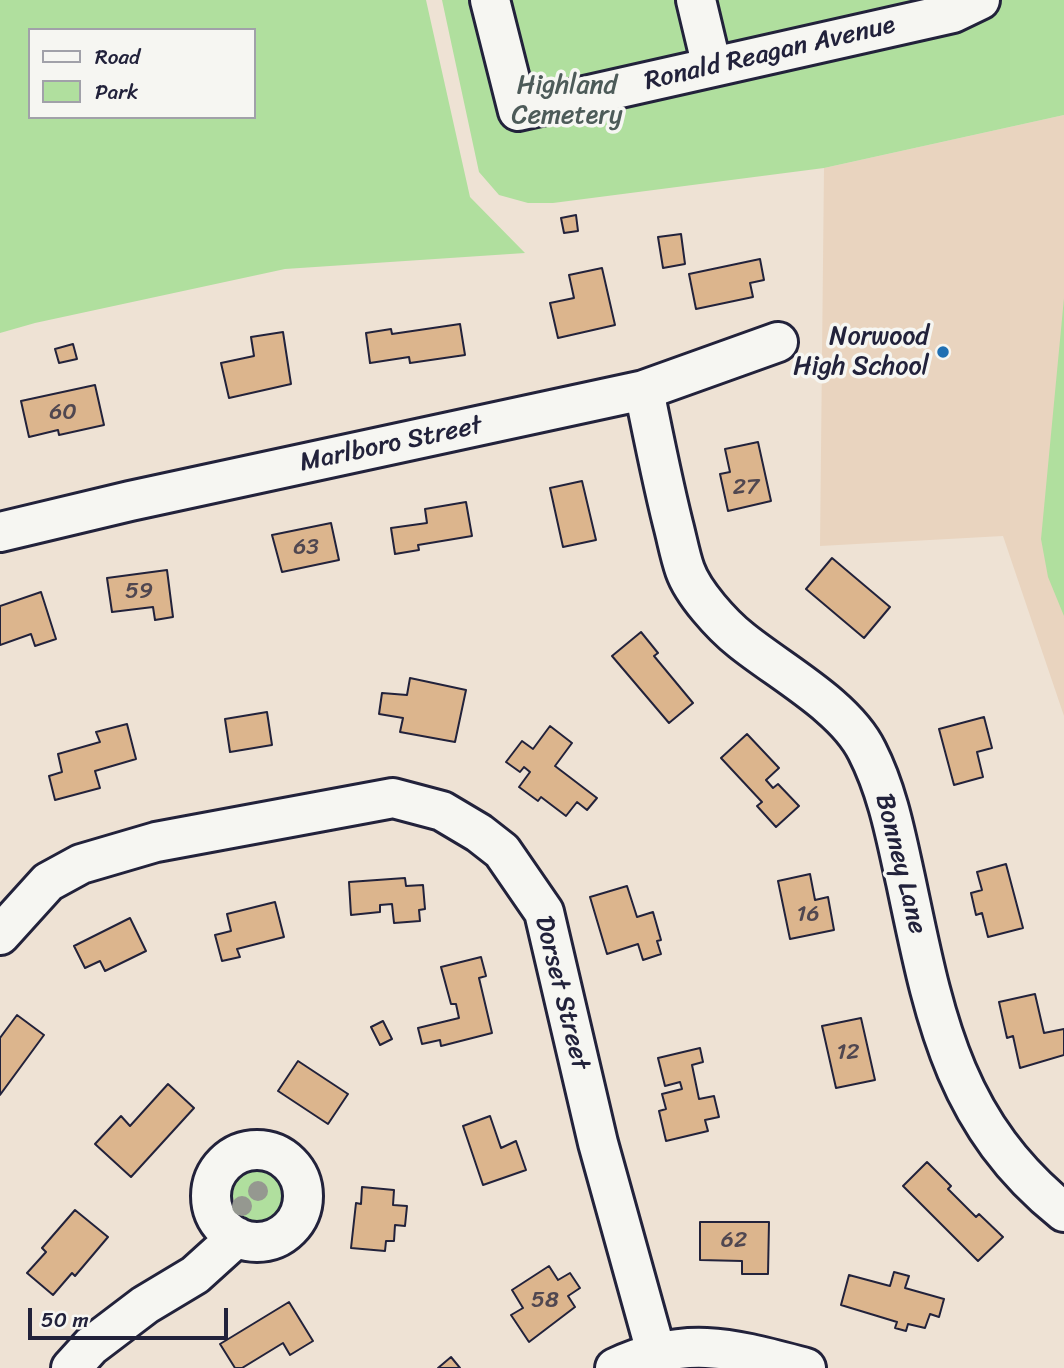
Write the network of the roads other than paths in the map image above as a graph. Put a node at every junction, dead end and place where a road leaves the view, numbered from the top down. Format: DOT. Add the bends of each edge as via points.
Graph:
graph roads {
  1 [pos="490,0"];
  2 [pos="696,0"];
  3 [pos="961,4"];
  4 [pos="712,67"];
  5 [pos="778,342"];
  6 [pos="643,390"];
  7 [pos="0,532"];
  8 [pos="0,935"];
  9 [pos="1064,1212"];
  10 [pos="237,1237"];
  11 [pos="656,1352"];
  12 [pos="71,1368"];
  13 [pos="615,1368"];
  14 [pos="806,1368"];
  1 -- 4 [label="street, Ronald Reagan Avenue" via="518,111"];
  2 -- 4 [label="street"];
  3 -- 4 [label="street, Ronald Reagan Avenue"];
  5 -- 6 [label="street, Marlboro Street"];
  6 -- 7 [label="street, Marlboro Street"];
  6 -- 9 [label="street, Bonney Lane" via="686,572 705,603 738,638 847,722 866,749 890,806 926,974 952,1065 987,1129 1041,1193"];
  8 -- 11 [label="street, Dorset Street" via="48,881 81,864 156,842 393,797 442,811 478,833 502,851 544,912 597,1143"];
  10 -- 12 [label="street" via="195,1275 91,1346"];
  11 -- 13 [label="street"];
  11 -- 14 [label="street" via="715,1347"];
}
